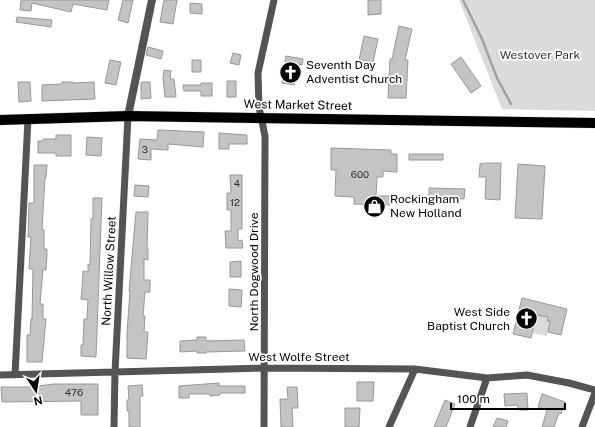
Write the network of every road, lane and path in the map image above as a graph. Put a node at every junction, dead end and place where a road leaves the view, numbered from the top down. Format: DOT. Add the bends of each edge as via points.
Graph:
graph roads {
  1 [pos="152,0"];
  2 [pos="274,0"];
  3 [pos="128,116"];
  4 [pos="261,117"];
  5 [pos="28,119"];
  6 [pos="0,120"];
  7 [pos="595,123"];
  8 [pos="264,368"];
  9 [pos="415,369"];
  10 [pos="115,372"];
  11 [pos="0,375"];
  12 [pos="15,375"];
  13 [pos="487,378"];
  14 [pos="595,391"];
  15 [pos="114,427"];
  16 [pos="264,427"];
  17 [pos="389,427"];
  18 [pos="470,427"];
  19 [pos="582,427"];
  1 -- 3 [label="street"];
  2 -- 4 [label="street, North Dogwood Drive" via="258,74"];
  3 -- 4 [label="main road, West Market Street"];
  3 -- 5 [label="main road, West Market Street"];
  3 -- 10 [label="street, North Willow Street"];
  4 -- 7 [label="main road, West Market Street"];
  4 -- 8 [label="street, North Dogwood Drive" via="265,136"];
  5 -- 6 [label="main road, West Market Street"];
  5 -- 12 [label="street"];
  8 -- 9 [label="street, West Wolfe Street"];
  8 -- 10 [label="street, West Wolfe Street"];
  8 -- 16 [label="street, North Dogwood Drive"];
  9 -- 13 [label="street, West Wolfe Street"];
  9 -- 17 [label="street"];
  10 -- 12 [label="street, West Wolfe Street"];
  10 -- 15 [label="street, North Willow Street"];
  11 -- 12 [label="street, West Wolfe Street"];
  13 -- 14 [label="street, West Wolfe Street" via="527,375"];
  13 -- 18 [label="street"];
  14 -- 19 [label="street"];
}
